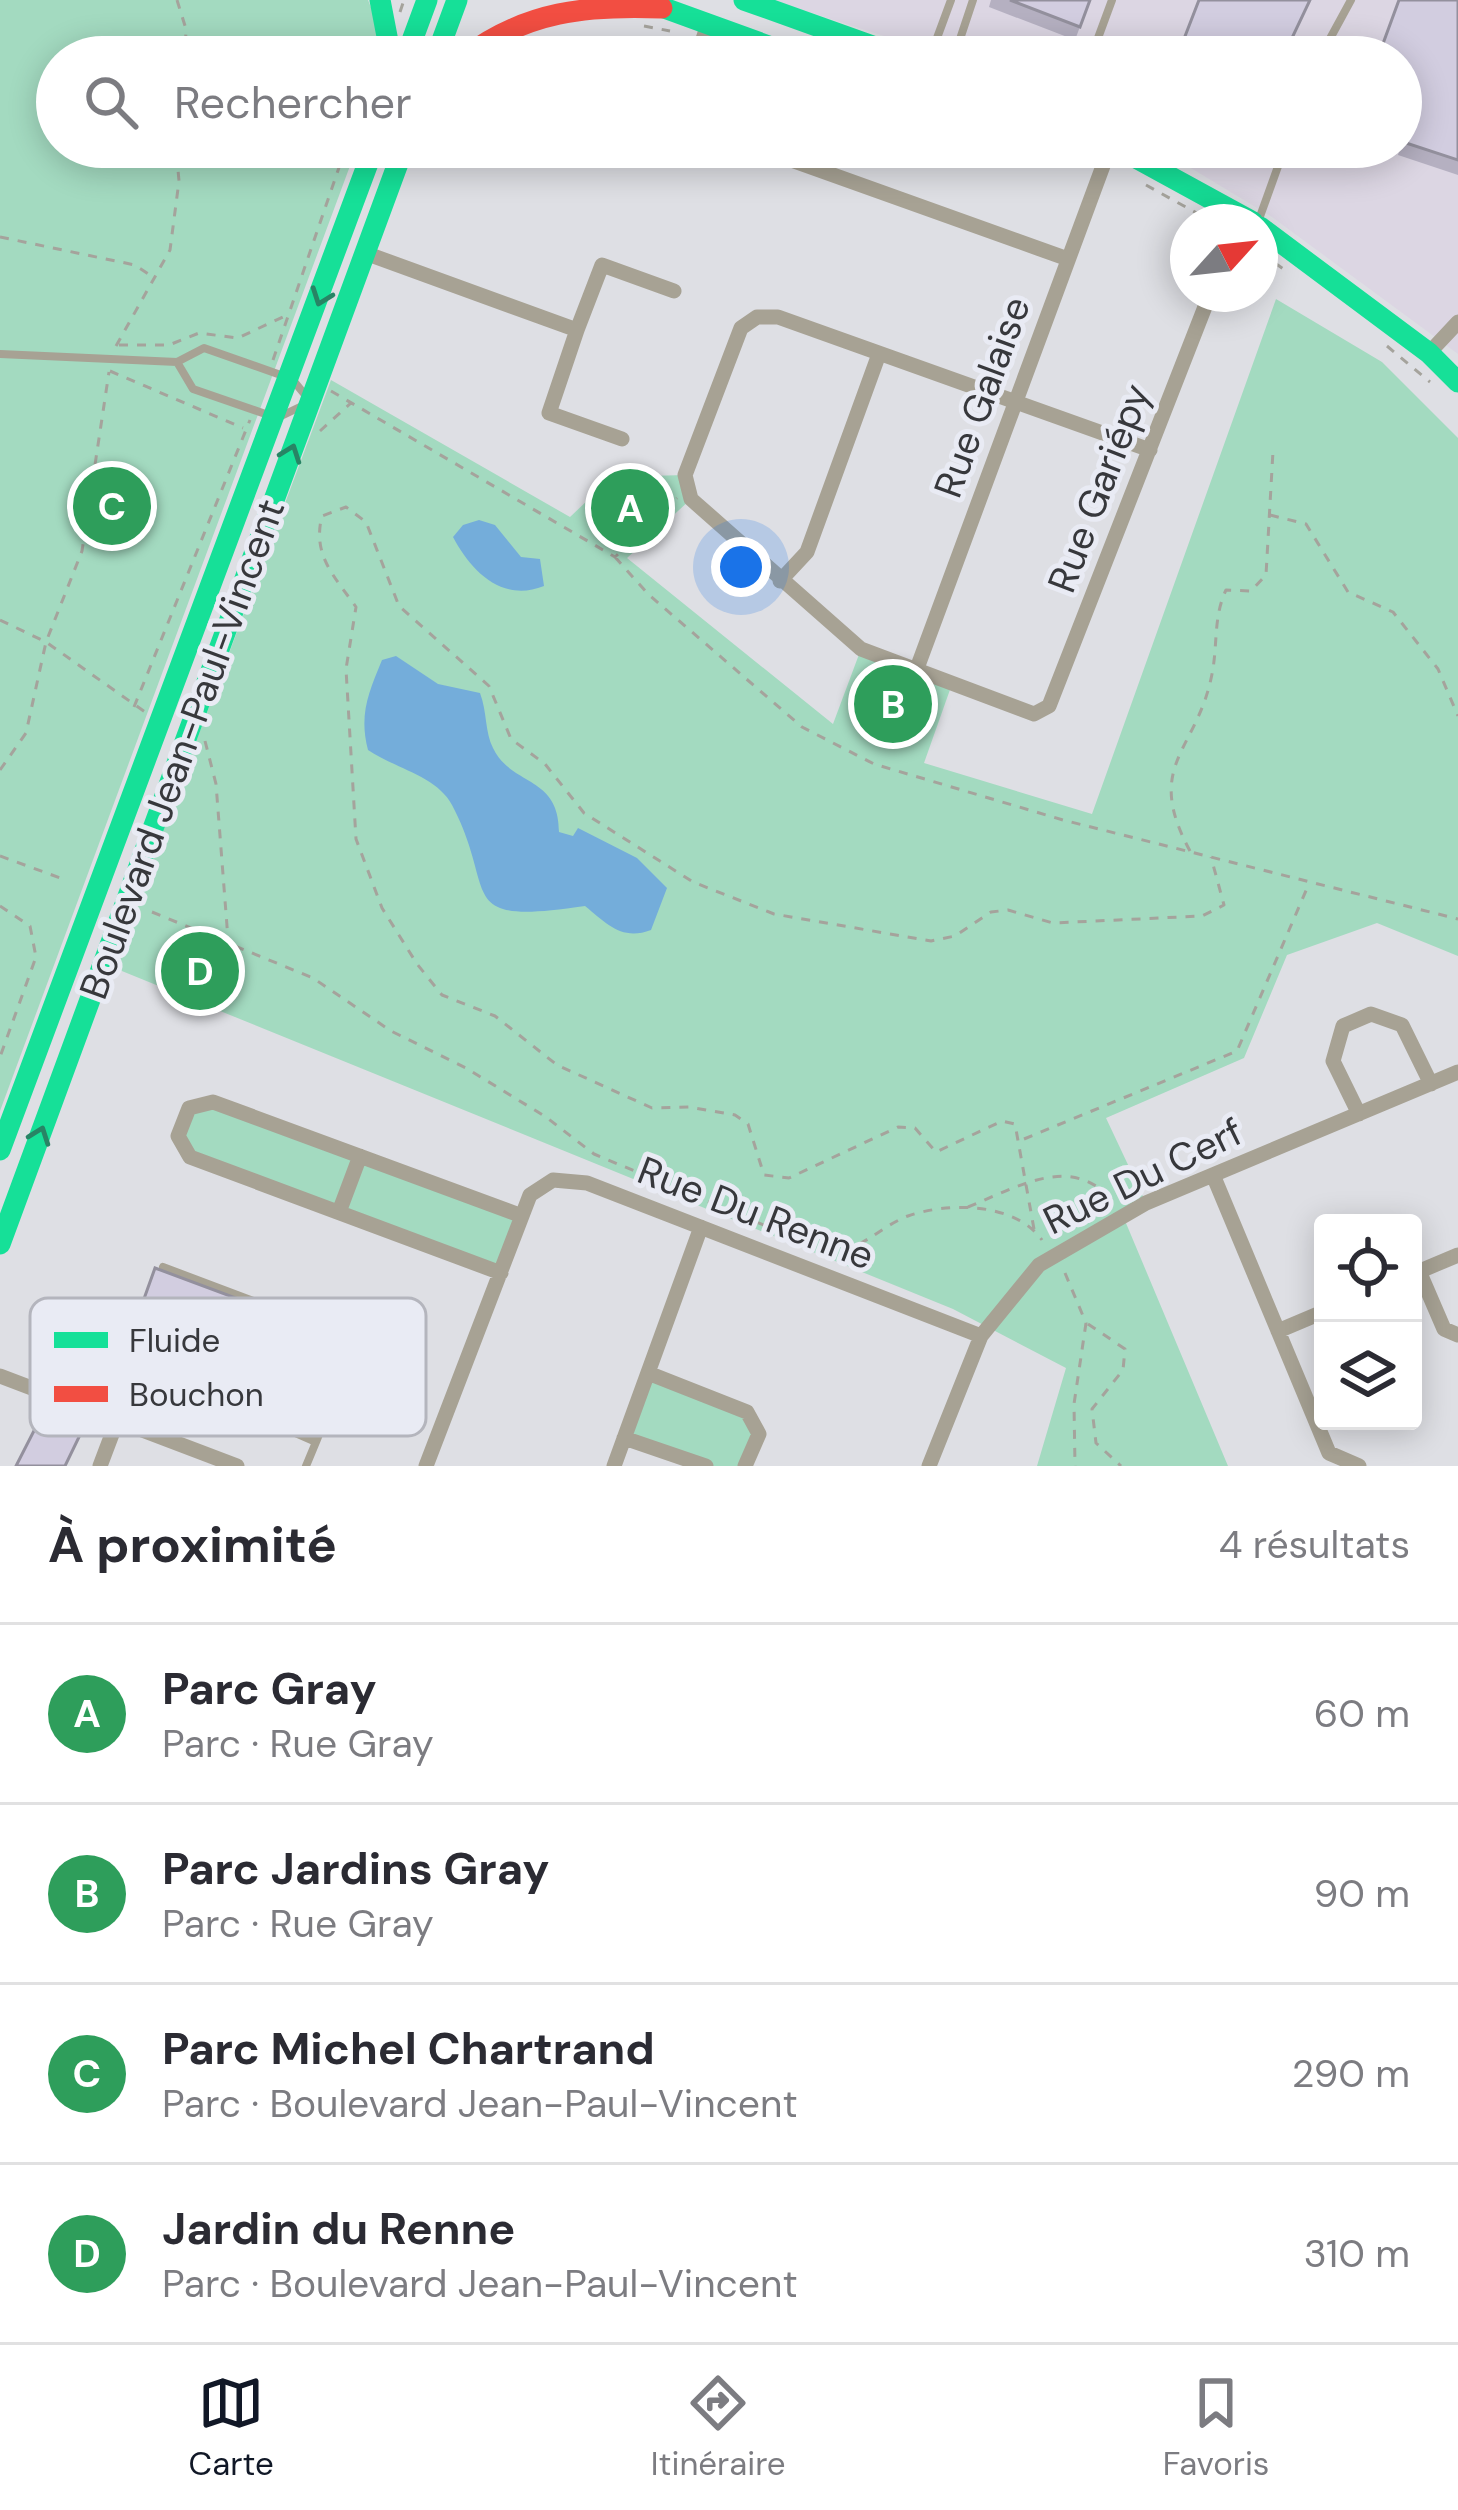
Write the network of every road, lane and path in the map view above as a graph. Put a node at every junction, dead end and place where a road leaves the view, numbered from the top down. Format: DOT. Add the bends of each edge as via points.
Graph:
graph roads {
  1 [pos="177,0"];
  2 [pos="380,0"];
  3 [pos="427,0"];
  4 [pos="457,0"];
  5 [pos="951,0"];
  6 [pos="973,0"];
  7 [pos="1112,0"];
  8 [pos="1351,0"];
  9 [pos="753,2"];
  10 [pos="652,4"];
  11 [pos="637,25"];
  12 [pos="706,30"];
  13 [pos="186,36"];
  14 [pos="387,36"];
  15 [pos="414,36"];
  16 [pos="444,36"];
  17 [pos="490,36"];
  18 [pos="704,36"];
  19 [pos="727,36"];
  20 [pos="846,36"];
  21 [pos="938,36"];
  22 [pos="961,36"];
  23 [pos="1099,36"];
  24 [pos="1332,36"];
  25 [pos="176,168"];
  26 [pos="339,168"];
  27 [pos="367,168"];
  28 [pos="396,168"];
  29 [pos="813,168"];
  30 [pos="1104,168"];
  31 [pos="1142,168"];
  32 [pos="1275,168"];
  33 [pos="1143,182"];
  34 [pos="1174,204"];
  35 [pos="1216,204"];
  36 [pos="1258,204"];
  37 [pos="0,237"];
  38 [pos="1278,242"];
  39 [pos="340,244"];
  40 [pos="364,253"];
  41 [pos="1068,259"];
  42 [pos="1278,265"];
  43 [pos="1293,275"];
  44 [pos="155,278"];
  45 [pos="674,291"];
  46 [pos="1203,312"];
  47 [pos="1458,322"];
  48 [pos="578,330"];
  49 [pos="1381,340"];
  50 [pos="1430,353"];
  51 [pos="0,354"];
  52 [pos="879,354"];
  53 [pos="112,356"];
  54 [pos="177,362"];
  55 [pos="110,371"];
  56 [pos="284,376"];
  57 [pos="1451,388"];
  58 [pos="318,395"];
  59 [pos="352,402"];
  60 [pos="1014,404"];
  61 [pos="269,416"];
  62 [pos="245,428"];
  63 [pos="310,440"];
  64 [pos="622,440"];
  65 [pos="1150,449"];
  66 [pos="1273,452"];
  67 [pos="687,488"];
  68 [pos="1270,515"];
  69 [pos="615,557"];
  70 [pos="780,581"];
  71 [pos="0,620"];
  72 [pos="46,641"];
  73 [pos="916,670"];
  74 [pos="1458,716"];
  75 [pos="203,734"];
  76 [pos="0,770"];
  77 [pos="1190,852"];
  78 [pos="0,856"];
  79 [pos="1210,857"];
  80 [pos="63,879"];
  81 [pos="1309,884"];
  82 [pos="0,906"];
  83 [pos="152,912"];
  84 [pos="1458,919"];
  85 [pos="229,941"];
  86 [pos="0,1057"];
  87 [pos="1458,1072"];
  88 [pos="1431,1084"];
  89 [pos="1359,1114"];
  90 [pos="1022,1140"];
  91 [pos="0,1150"];
  92 [pos="360,1156"];
  93 [pos="1213,1175"];
  94 [pos="1023,1186"];
  95 [pos="964,1208"];
  96 [pos="339,1212"];
  97 [pos="1123,1215"];
  98 [pos="522,1216"];
  99 [pos="701,1227"];
  100 [pos="1034,1229"];
  101 [pos="1042,1240"];
  102 [pos="0,1244"];
  103 [pos="1458,1255"];
  104 [pos="163,1267"];
  105 [pos="1422,1270"];
  106 [pos="501,1273"];
  107 [pos="1065,1274"];
  108 [pos="1422,1284"];
  109 [pos="245,1298"];
  110 [pos="1314,1316"];
  111 [pos="1086,1323"];
  112 [pos="1278,1331"];
  113 [pos="1458,1335"];
  114 [pos="981,1336"];
  115 [pos="648,1373"];
  116 [pos="0,1376"];
  117 [pos="30,1388"];
  118 [pos="111,1436"];
  119 [pos="157,1436"];
  120 [pos="302,1436"];
  121 [pos="318,1436"];
  122 [pos="624,1438"];
  123 [pos="316,1442"];
  124 [pos="100,1466"];
  125 [pos="237,1466"];
  126 [pos="307,1466"];
  127 [pos="426,1466"];
  128 [pos="614,1466"];
  129 [pos="706,1466"];
  130 [pos="745,1466"];
  131 [pos="929,1466"];
  132 [pos="1075,1466"];
  133 [pos="1121,1466"];
  134 [pos="1359,1466"];
  1 -- 13 [label="path"];
  2 -- 14 [label="street"];
  3 -- 15 [label="street"];
  4 -- 16 [label="street"];
  5 -- 21 [label="lane"];
  6 -- 22 [label="lane"];
  7 -- 23 [label="lane"];
  8 -- 24 [label="lane"];
  9 -- 20 [label="street"];
  10 -- 12 [label="street"];
  10 -- 17 [label="street" via="548,9"];
  11 -- 12 [label="path"];
  12 -- 18 [label="street"];
  12 -- 19 [label="street"];
  25 -- 44 [label="path" via="176,226"];
  26 -- 56 [label="path" via="273,360"];
  27 -- 39 [label="street, Boulevard Jean-Paul-Vincent"];
  28 -- 40 [label="street, Boulevard Jean-Paul-Vincent"];
  29 -- 41 [label="street"];
  30 -- 41 [label="street, Rue Galaise"];
  31 -- 35 [label="street"];
  32 -- 36 [label="lane"];
  33 -- 34 [label="path"];
  37 -- 44 [label="path" via="135,265"];
  38 -- 50 [label="street"];
  39 -- 40 [label="street"];
  39 -- 56 [label="street, Boulevard Jean-Paul-Vincent, one-way"];
  40 -- 48 [label="street"];
  40 -- 58 [label="street, Boulevard Jean-Paul-Vincent"];
  41 -- 60 [label="street, Rue Galaise"];
  42 -- 43 [label="path"];
  44 -- 53 [label="path"];
  45 -- 48 [label="street" via="602,266"];
  46 -- 65 [label="street, Rue Gariépy"];
  47 -- 50 [label="street"];
  48 -- 64 [label="street" via="549,412"];
  49 -- 57 [label="path"];
  50 -- 57 [label="street"];
  51 -- 53 [label="lane"];
  52 -- 60 [label="street"];
  52 -- 67 [label="street" via="778,316 741,328 685,475"];
  52 -- 70 [label="street" via="807,552"];
  53 -- 54 [label="lane"];
  53 -- 55 [label="path"];
  54 -- 56 [label="lane" via="204,347"];
  54 -- 61 [label="lane" via="194,389"];
  55 -- 62 [label="path"];
  55 -- 72 [label="path" via="82,551"];
  56 -- 58 [label="lane"];
  56 -- 61 [label="street, Boulevard Jean-Paul-Vincent"];
  58 -- 59 [label="path"];
  58 -- 61 [label="lane"];
  102 -- 58 [label="street, Boulevard Jean-Paul-Vincent, one-way"];
  59 -- 63 [label="path"];
  59 -- 69 [label="path"];
  60 -- 65 [label="street"];
  60 -- 73 [label="street, Rue Galaise"];
  61 -- 62 [label="path, Boulevard Jean-Paul-Vincent"];
  61 -- 91 [label="street, Boulevard Jean-Paul-Vincent"];
  62 -- 72 [label="path, Boulevard Jean-Paul-Vincent" via="134,707"];
  65 -- 73 [label="street, Rue Gariépy" via="1049,706 1034,714"];
  66 -- 68 [label="path"];
  67 -- 69 [label="path"];
  67 -- 70 [label="street"];
  68 -- 74 [label="path" via="1306,524 1348,592 1394,612 1438,669"];
  68 -- 77 [label="path" via="1266,575 1251,591 1226,590 1216,612 1212,674 1172,767 1169,812"];
  69 -- 77 [label="path" via="802,728 940,787"];
  70 -- 73 [label="street" via="861,649"];
  71 -- 72 [label="path"];
  72 -- 76 [label="path" via="26,733"];
  75 -- 85 [label="path" via="216,784"];
  77 -- 79 [label="path"];
  78 -- 80 [label="path"];
  79 -- 81 [label="path"];
  79 -- 90 [label="path" via="1224,905 1202,916 1053,923 1008,910 931,941 774,914 693,883 584,813 545,764 511,740 489,686 399,607 366,522 346,508 322,516 316,540 356,607 346,669 356,839 382,908 442,995 495,1016 557,1065 652,1108 735,1114 748,1124 764,1175 772,1177 789,1178 898,1127 915,1128 937,1151 1002,1121 1016,1124"];
  81 -- 84 [label="path"];
  81 -- 90 [label="path" via="1237,1051"];
  82 -- 86 [label="path" via="30,926 36,957"];
  83 -- 85 [label="path"];
  85 -- 95 [label="path" via="313,978 594,1154 821,1249 859,1247 902,1218"];
  87 -- 88 [label="street, Rue Du Cerf"];
  88 -- 89 [label="street, Rue Du Cerf"];
  88 -- 89 [label="street" via="1402,1025 1371,1014 1343,1026 1333,1061"];
  89 -- 93 [label="street, Rue Du Cerf"];
  90 -- 94 [label="path"];
  92 -- 96 [label="street"];
  92 -- 96 [label="street" via="213,1102 189,1108 178,1136 190,1157"];
  92 -- 98 [label="street"];
  93 -- 97 [label="street, Rue Du Cerf"];
  93 -- 112 [label="street"];
  94 -- 95 [label="path"];
  94 -- 97 [label="path" via="1065,1172 1087,1178"];
  94 -- 100 [label="path"];
  95 -- 100 [label="path" via="1006,1213"];
  96 -- 106 [label="street"];
  97 -- 114 [label="street, Rue Du Cerf" via="1039,1265"];
  98 -- 99 [label="street, Rue Du Renne" via="530,1195 565,1178"];
  98 -- 106 [label="street, Rue Du Renne"];
  99 -- 114 [label="street, Rue Du Renne"];
  99 -- 115 [label="street"];
  100 -- 101 [label="path"];
  103 -- 105 [label="street"];
  104 -- 109 [label="lane"];
  106 -- 127 [label="street, Rue Du Renne"];
  107 -- 111 [label="path"];
  108 -- 113 [label="street" via="1444,1329"];
  110 -- 112 [label="street"];
  111 -- 132 [label="path"];
  111 -- 133 [label="path" via="1125,1349 1123,1370 1092,1409 1096,1443"];
  112 -- 134 [label="street" via="1329,1453"];
  114 -- 131 [label="street, Rue Du Cerf"];
  115 -- 122 [label="street"];
  115 -- 130 [label="street" via="748,1412 759,1434"];
  116 -- 117 [label="street"];
  118 -- 124 [label="street"];
  119 -- 125 [label="street"];
  120 -- 123 [label="lane"];
  121 -- 123 [label="lane"];
  122 -- 128 [label="street"];
  122 -- 129 [label="street"];
  123 -- 126 [label="lane"];
}
